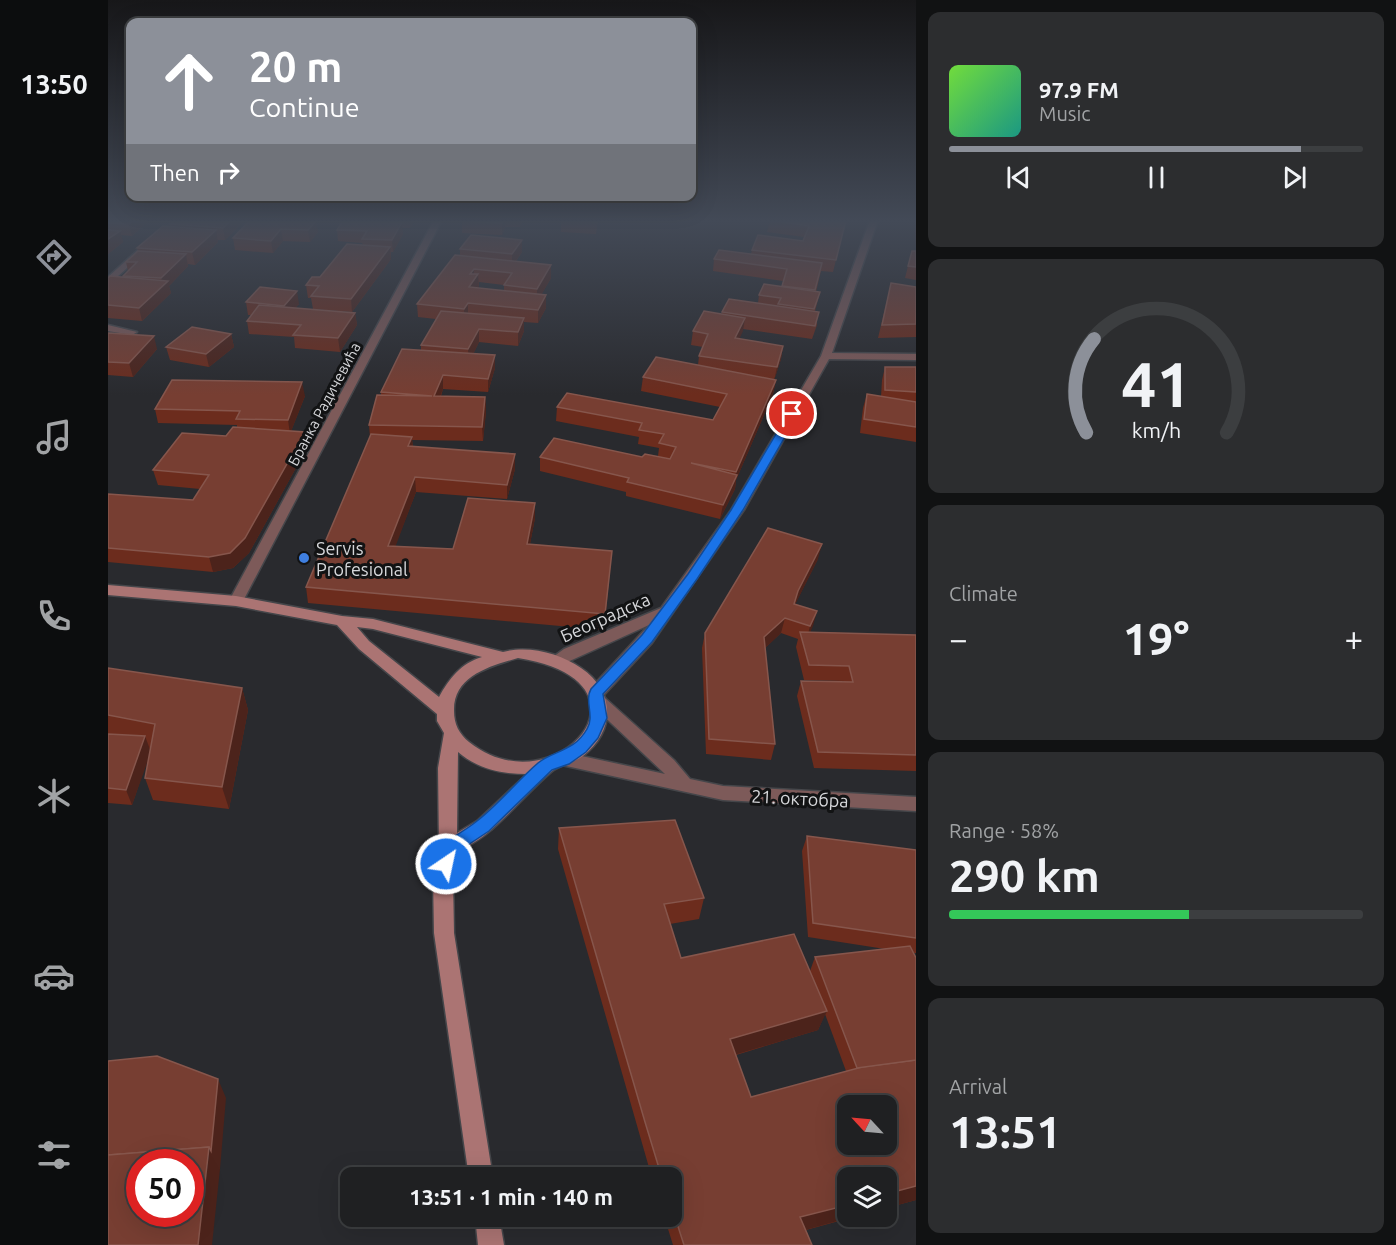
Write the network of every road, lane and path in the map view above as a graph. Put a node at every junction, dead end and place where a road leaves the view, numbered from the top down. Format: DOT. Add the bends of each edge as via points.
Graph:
graph roads {
  1 [pos="407,278"];
  2 [pos="853,278"];
  3 [pos="108,328"];
  4 [pos="132,332"];
  5 [pos="826,356"];
  6 [pos="916,357"];
  7 [pos="108,590"];
  8 [pos="236,601"];
  9 [pos="669,610"];
  10 [pos="342,621"];
  11 [pos="499,656"];
  12 [pos="557,660"];
  13 [pos="597,697"];
  14 [pos="444,711"];
  15 [pos="450,735"];
  16 [pos="555,762"];
  17 [pos="684,784"];
  18 [pos="916,804"];
  19 [pos="448,849"];
  20 [pos="479,1167"];
  21 [pos="489,1227"];
  22 [pos="491,1245"];
  1 -- 8 [label="street, Бранка Радичевића"];
  2 -- 5 [label="street, Београдска"];
  3 -- 4 [label="street"];
  5 -- 6 [label="street"];
  5 -- 9 [label="street, Београдска" via="737,510"];
  7 -- 8 [label="main road"];
  8 -- 10 [label="main road"];
  9 -- 12 [label="street, Београдска" via="633,628 583,645"];
  9 -- 13 [label="street, Београдска"];
  10 -- 11 [label="main road" via="403,631"];
  10 -- 14 [label="main road" via="364,645"];
  11 -- 12 [label="main road" via="518,653"];
  11 -- 14 [label="main road" via="464,672 452,684"];
  12 -- 13 [label="main road" via="580,673"];
  13 -- 16 [label="main road" via="599,718 593,734 581,748"];
  13 -- 17 [label="street"];
  14 -- 15 [label="main road"];
  15 -- 16 [label="main road" via="488,762 527,768"];
  15 -- 19 [label="main road"];
  16 -- 17 [label="street, 21. октобра"];
  16 -- 19 [label="main road" via="483,826"];
  17 -- 18 [label="street, 21. октобра" via="747,795"];
  19 -- 20 [label="main road" via="443,878 444,933"];
  21 -- 22 [label="main road"];
}
